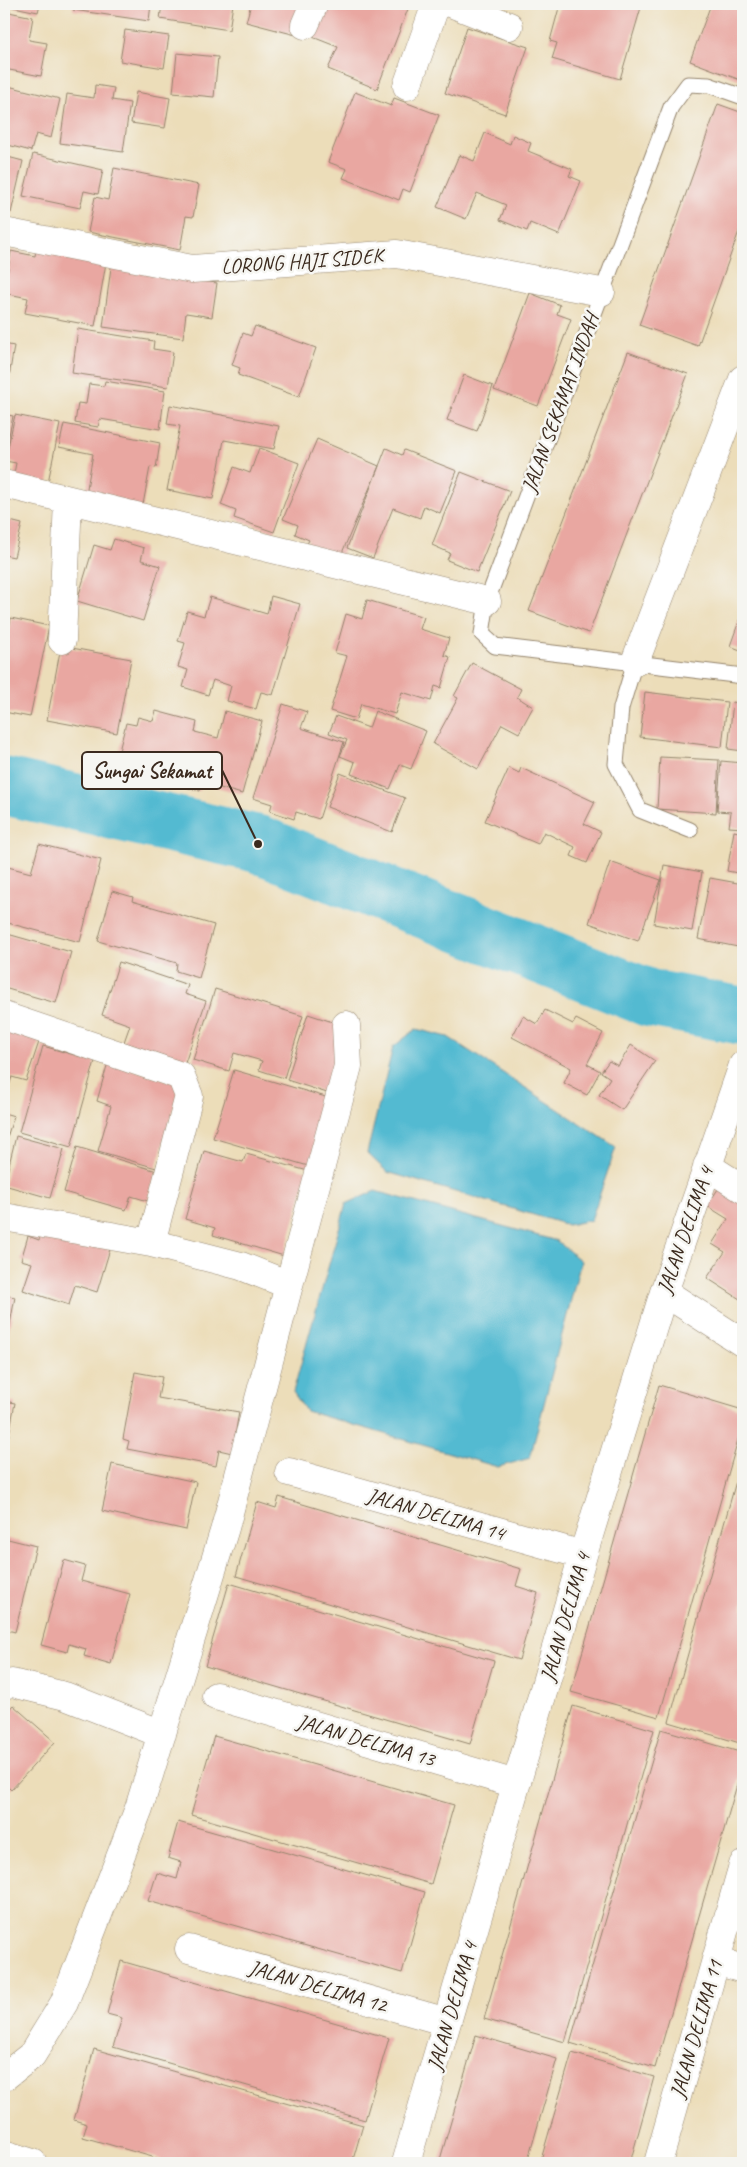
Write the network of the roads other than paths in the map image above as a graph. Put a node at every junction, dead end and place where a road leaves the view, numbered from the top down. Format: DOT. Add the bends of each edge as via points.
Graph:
graph roads {
  1 [pos="436,4"];
  2 [pos="453,4"];
  3 [pos="509,26"];
  4 [pos="407,86"];
  5 [pos="743,96"];
  6 [pos="4,232"];
  7 [pos="601,292"];
  8 [pos="743,379"];
  9 [pos="4,484"];
  10 [pos="68,500"];
  11 [pos="487,601"];
  12 [pos="62,640"];
  13 [pos="634,662"];
  14 [pos="743,676"];
  15 [pos="690,830"];
  16 [pos="4,1016"];
  17 [pos="346,1025"];
  18 [pos="741,1076"];
  19 [pos="707,1166"];
  20 [pos="743,1189"];
  21 [pos="4,1216"];
  22 [pos="151,1243"];
  23 [pos="289,1285"];
  24 [pos="664,1292"];
  25 [pos="743,1343"];
  26 [pos="289,1472"];
  27 [pos="583,1555"];
  28 [pos="4,1685"];
  29 [pos="216,1696"];
  30 [pos="162,1734"];
  31 [pos="516,1784"];
  32 [pos="743,1865"];
  33 [pos="189,1949"];
  34 [pos="716,1961"];
  35 [pos="743,1969"];
  36 [pos="447,2022"];
  37 [pos="4,2077"];
  38 [pos="4,2154"];
  39 [pos="33,2163"];
  40 [pos="406,2163"];
  41 [pos="658,2163"];
  1 -- 4 [label="street"];
  2 -- 3 [label="street"];
  5 -- 7 [label="lane, JALAN SEKAMAT INDAH" via="709,85 688,84 671,107"];
  6 -- 7 [label="street, LORONG HAJI SIDEK" via="192,269 397,254"];
  7 -- 11 [label="lane, JALAN SEKAMAT INDAH"];
  8 -- 13 [label="street"];
  9 -- 10 [label="street"];
  10 -- 11 [label="street"];
  10 -- 12 [label="street"];
  11 -- 13 [label="lane, JALAN SEKAMAT INDAH" via="482,634 495,646"];
  13 -- 14 [label="lane, JALAN SEKAMAT INDAH"];
  13 -- 15 [label="lane" via="621,708 616,764 640,810"];
  16 -- 22 [label="street" via="181,1076 189,1096"];
  17 -- 23 [label="street" via="348,1066"];
  18 -- 19 [label="street, JALAN DELIMA 4"];
  19 -- 20 [label="street"];
  19 -- 24 [label="street, JALAN DELIMA 4"];
  21 -- 22 [label="street"];
  22 -- 23 [label="street" via="241,1266"];
  23 -- 30 [label="street" via="224,1528"];
  24 -- 25 [label="street"];
  24 -- 27 [label="street, JALAN DELIMA 4"];
  26 -- 27 [label="street, JALAN DELIMA 14"];
  27 -- 31 [label="street, JALAN DELIMA 4"];
  28 -- 30 [label="street" via="12,1683 66,1696"];
  29 -- 31 [label="street, JALAN DELIMA 13"];
  30 -- 37 [label="street" via="138,1808 64,2003 32,2055"];
  31 -- 36 [label="street, JALAN DELIMA 4"];
  32 -- 34 [label="street, JALAN DELIMA 11"];
  33 -- 36 [label="street, JALAN DELIMA 12"];
  34 -- 35 [label="street"];
  34 -- 41 [label="street, JALAN DELIMA 11"];
  36 -- 40 [label="street, JALAN DELIMA 4"];
  38 -- 39 [label="street"];
}
